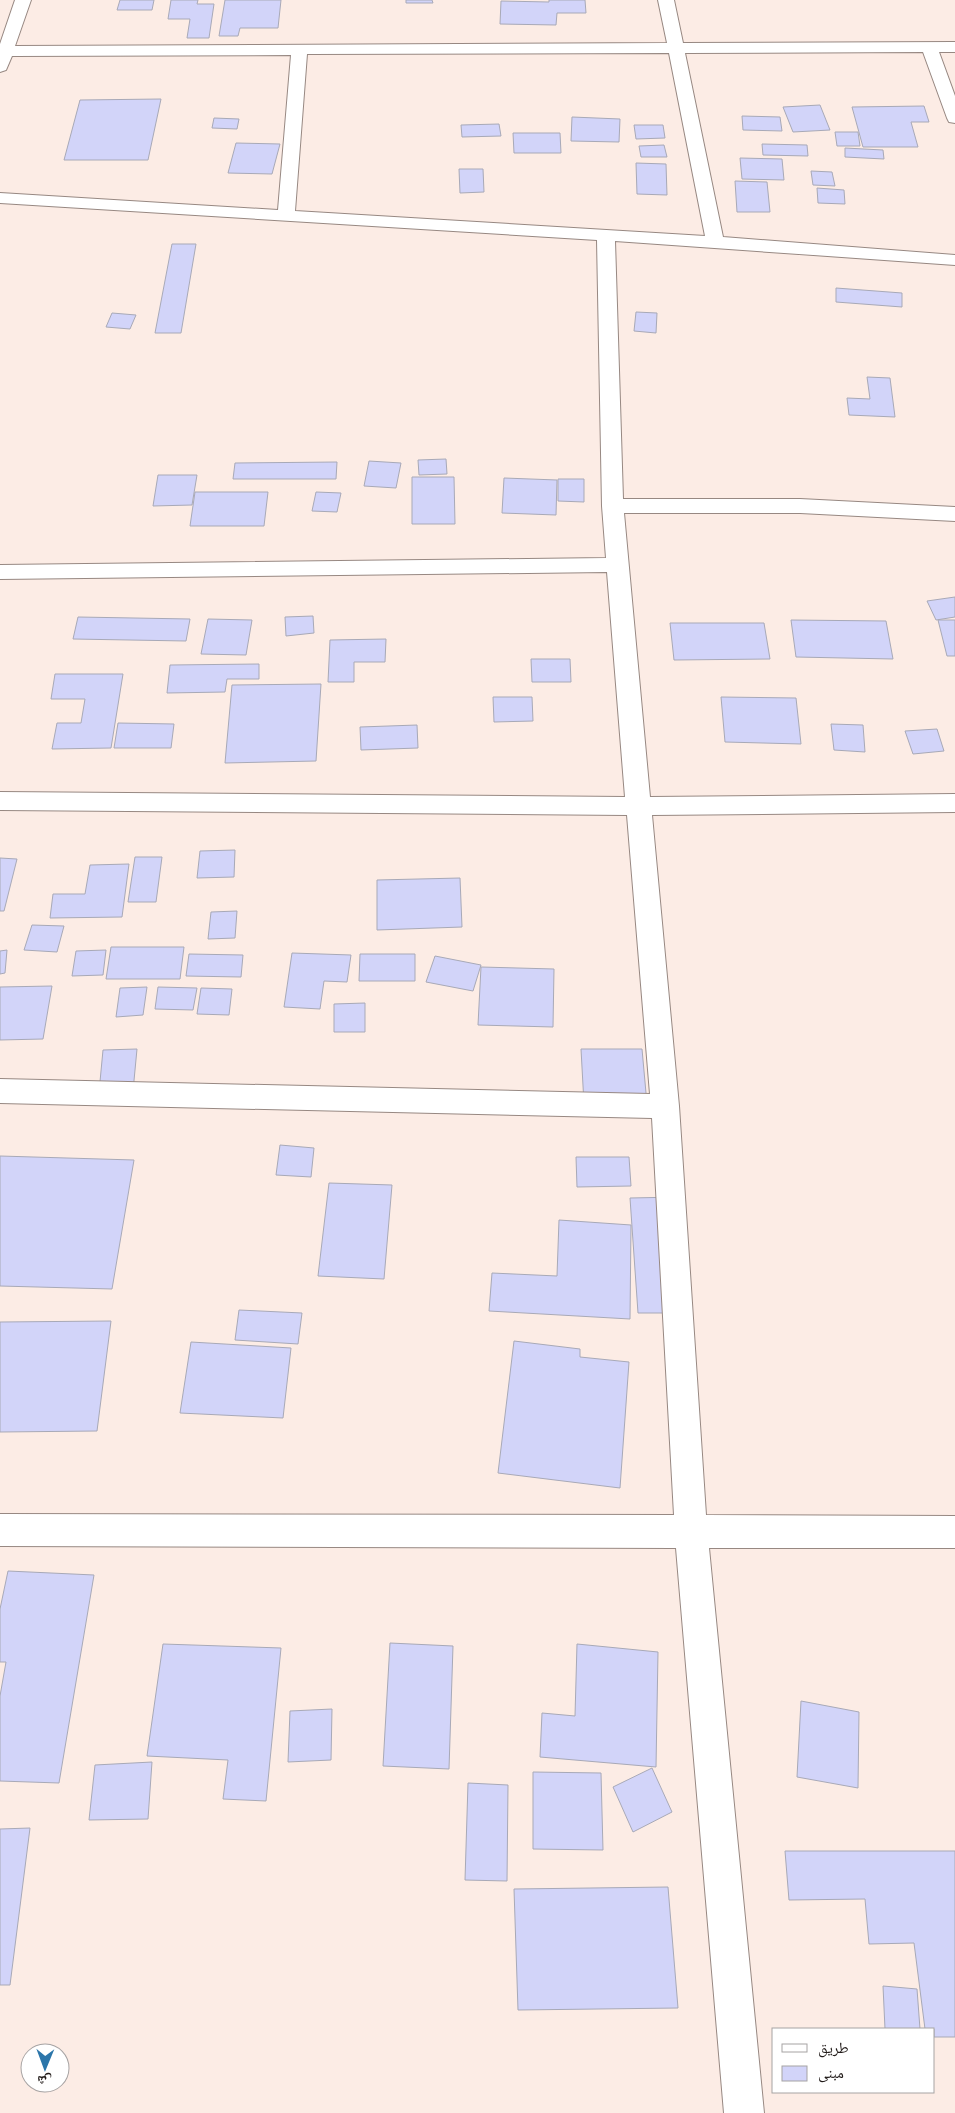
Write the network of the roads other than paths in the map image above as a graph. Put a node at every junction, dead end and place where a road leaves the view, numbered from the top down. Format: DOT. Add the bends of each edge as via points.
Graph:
graph roads {
  1 [pos="23,0"];
  2 [pos="666,0"];
  3 [pos="674,46"];
  4 [pos="929,47"];
  5 [pos="955,47"];
  6 [pos="300,49"];
  7 [pos="3,51"];
  8 [pos="0,69"];
  9 [pos="955,118"];
  10 [pos="0,198"];
  11 [pos="286,216"];
  12 [pos="606,236"];
  13 [pos="715,242"];
  14 [pos="955,260"];
  15 [pos="613,506"];
  16 [pos="955,514"];
  17 [pos="617,564"];
  18 [pos="0,572"];
  19 [pos="0,801"];
  20 [pos="955,803"];
  21 [pos="638,806"];
  22 [pos="0,1091"];
  23 [pos="664,1106"];
  24 [pos="0,1530"];
  25 [pos="691,1532"];
  26 [pos="955,1532"];
  27 [pos="744,2113"];
  1 -- 7 [label="street"];
  2 -- 3 [label="street"];
  3 -- 4 [label="street"];
  3 -- 6 [label="street"];
  3 -- 13 [label="street"];
  4 -- 5 [label="street"];
  4 -- 9 [label="street"];
  6 -- 7 [label="street"];
  6 -- 11 [label="street"];
  7 -- 8 [label="street"];
  10 -- 11 [label="street"];
  11 -- 12 [label="street"];
  12 -- 13 [label="street"];
  12 -- 15 [label="street"];
  13 -- 14 [label="street"];
  15 -- 16 [label="street" via="800,506"];
  15 -- 17 [label="street"];
  17 -- 18 [label="street"];
  17 -- 21 [label="street"];
  19 -- 21 [label="street"];
  20 -- 21 [label="street"];
  21 -- 23 [label="street"];
  22 -- 23 [label="street"];
  23 -- 25 [label="street"];
  24 -- 25 [label="street"];
  25 -- 26 [label="street"];
  25 -- 27 [label="street"];
}
